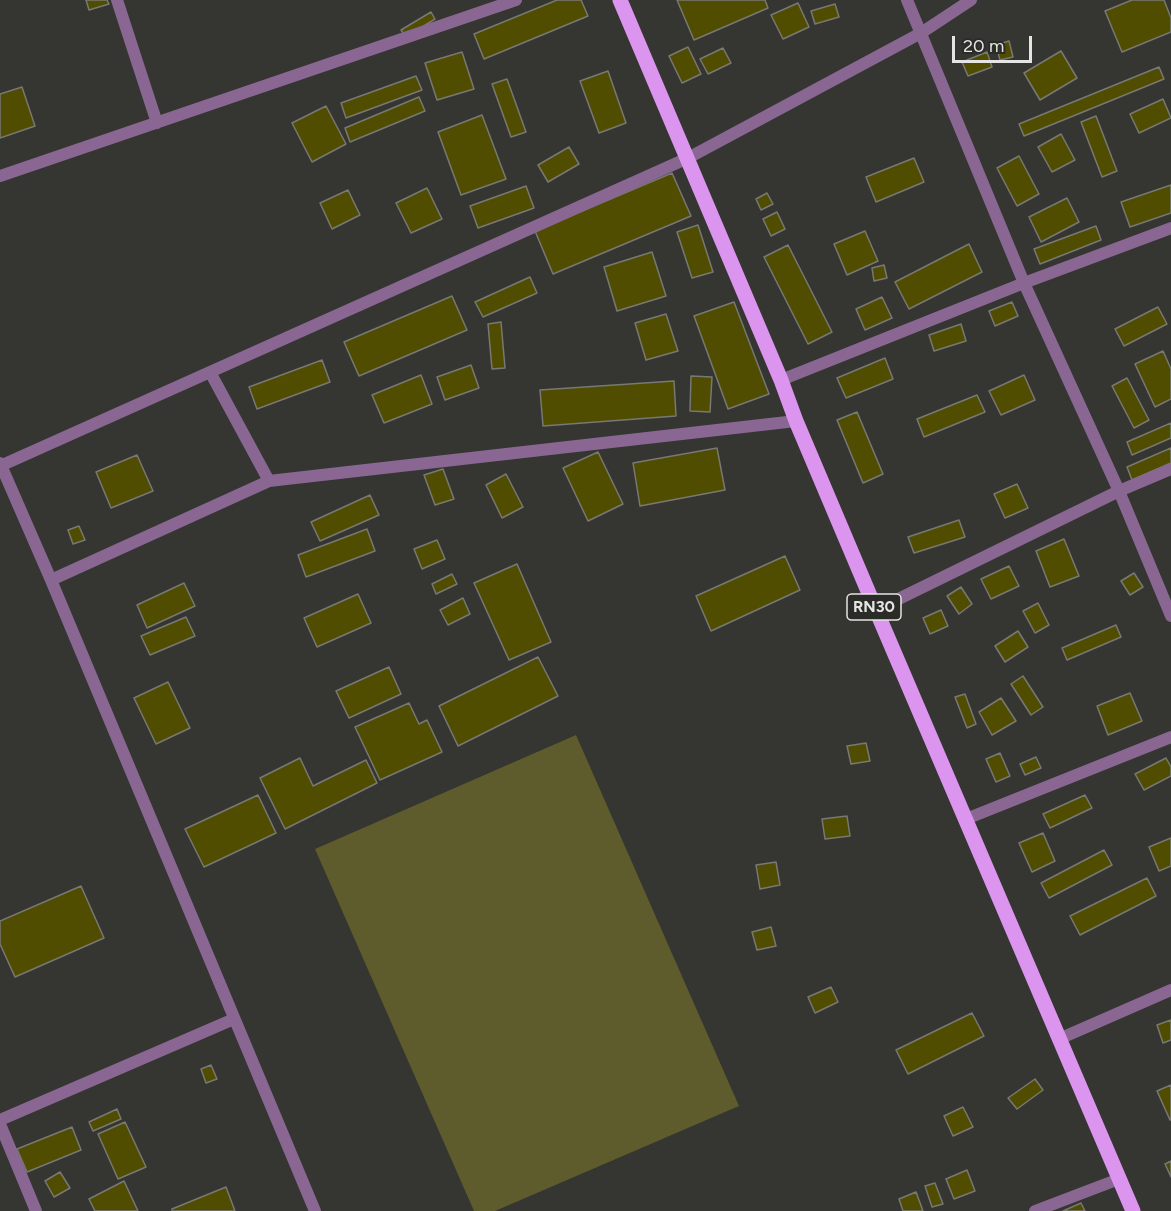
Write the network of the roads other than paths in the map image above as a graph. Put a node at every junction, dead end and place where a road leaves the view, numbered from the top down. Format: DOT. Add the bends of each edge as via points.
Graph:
graph roads {
  1 [pos="117,0"];
  2 [pos="516,0"];
  3 [pos="620,0"];
  4 [pos="907,0"];
  5 [pos="971,0"];
  6 [pos="921,33"];
  7 [pos="156,123"];
  8 [pos="687,159"];
  9 [pos="0,176"];
  10 [pos="1171,228"];
  11 [pos="1024,283"];
  12 [pos="210,372"];
  13 [pos="781,380"];
  14 [pos="796,421"];
  15 [pos="0,465"];
  16 [pos="1171,469"];
  17 [pos="268,481"];
  18 [pos="1119,491"];
  19 [pos="51,580"];
  20 [pos="876,610"];
  21 [pos="1171,616"];
  22 [pos="1171,736"];
  23 [pos="966,819"];
  24 [pos="1171,990"];
  25 [pos="234,1019"];
  26 [pos="1059,1039"];
  27 [pos="0,1122"];
  28 [pos="1119,1179"];
  29 [pos="36,1211"];
  30 [pos="315,1211"];
  31 [pos="1035,1211"];
  32 [pos="1133,1211"];
  1 -- 7 [label="street"];
  2 -- 7 [label="street"];
  3 -- 8 [label="main road, RN30"];
  4 -- 6 [label="street"];
  5 -- 6 [label="street"];
  6 -- 8 [label="street"];
  6 -- 11 [label="street"];
  7 -- 9 [label="street"];
  8 -- 12 [label="street"];
  8 -- 13 [label="main road, RN30"];
  10 -- 11 [label="street"];
  11 -- 13 [label="street"];
  11 -- 18 [label="street"];
  12 -- 15 [label="street"];
  12 -- 17 [label="street"];
  13 -- 14 [label="main road, RN30"];
  14 -- 17 [label="street"];
  14 -- 20 [label="main road, RN30"];
  15 -- 19 [label="street"];
  16 -- 18 [label="street"];
  17 -- 19 [label="street"];
  18 -- 20 [label="street"];
  18 -- 21 [label="street"];
  19 -- 25 [label="street"];
  20 -- 23 [label="main road, RN30"];
  22 -- 23 [label="street"];
  23 -- 26 [label="main road, RN30"];
  24 -- 26 [label="street"];
  25 -- 27 [label="street"];
  25 -- 30 [label="street"];
  26 -- 28 [label="main road, RN30"];
  27 -- 29 [label="street"];
  28 -- 31 [label="street"];
  28 -- 32 [label="main road, RN30"];
}
